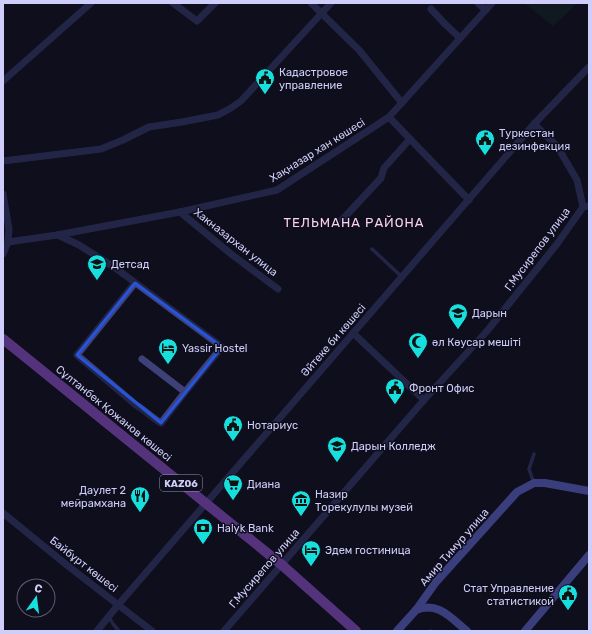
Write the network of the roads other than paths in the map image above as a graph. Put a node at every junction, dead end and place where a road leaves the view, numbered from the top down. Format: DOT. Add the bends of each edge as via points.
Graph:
graph roads {
  1 [pos="91,3"];
  2 [pos="173,3"];
  3 [pos="215,3"];
  4 [pos="311,3"];
  5 [pos="331,3"];
  6 [pos="478,3"];
  7 [pos="492,3"];
  8 [pos="431,9"];
  9 [pos="486,10"];
  10 [pos="321,14"];
  11 [pos="460,38"];
  12 [pos="589,67"];
  13 [pos="3,81"];
  14 [pos="402,103"];
  15 [pos="389,117"];
  16 [pos="534,124"];
  17 [pos="410,139"];
  18 [pos="3,161"];
  19 [pos="3,194"];
  20 [pos="469,200"];
  21 [pos="586,207"];
  22 [pos="180,212"];
  23 [pos="342,220"];
  24 [pos="58,235"];
  25 [pos="8,242"];
  26 [pos="372,249"];
  27 [pos="3,254"];
  28 [pos="402,277"];
  29 [pos="135,283"];
  30 [pos="278,289"];
  31 [pos="353,333"];
  32 [pos="3,338"];
  33 [pos="142,359"];
  34 [pos="185,392"];
  35 [pos="424,400"];
  36 [pos="534,454"];
  37 [pos="534,483"];
  38 [pos="589,492"];
  39 [pos="206,503"];
  40 [pos="3,513"];
  41 [pos="589,555"];
  42 [pos="282,565"];
  43 [pos="118,605"];
  44 [pos="416,610"];
  45 [pos="109,617"];
  46 [pos="97,631"];
  47 [pos="119,631"];
  48 [pos="152,631"];
  49 [pos="224,631"];
  50 [pos="356,631"];
  51 [pos="397,631"];
  52 [pos="466,631"];
  53 [pos="526,631"];
  1 -- 13 [label="street"];
  2 -- 3 [label="street" via="197,21"];
  4 -- 10 [label="street"];
  5 -- 10 [label="street"];
  6 -- 9 [label="street"];
  7 -- 9 [label="street, Хақназар хан көшесі"];
  8 -- 11 [label="street"];
  9 -- 11 [label="street, Хақназар хан көшесі"];
  10 -- 14 [label="street" via="359,50"];
  10 -- 18 [label="street" via="241,101 231,108 218,114 149,127 101,149"];
  11 -- 14 [label="street, Хақназар хан көшесі"];
  12 -- 16 [label="street, Әйтеке би көшесі"];
  14 -- 15 [label="street, Хақназар хан көшесі"];
  15 -- 17 [label="street"];
  15 -- 22 [label="street, Хақназар хан көшесі" via="277,190"];
  16 -- 20 [label="street, Әйтеке би көшесі"];
  16 -- 21 [label="street, Г.Мусирепов улица" via="557,146 577,180"];
  17 -- 20 [label="street"];
  17 -- 23 [label="street" via="384,168 381,178"];
  19 -- 25 [label="street" via="9,229"];
  20 -- 28 [label="street, Әйтеке би көшесі"];
  21 -- 35 [label="street, Г.Мусирепов улица" via="487,331"];
  22 -- 24 [label="street, Хақназар хан көшесі"];
  22 -- 30 [label="street, Хакназархан улица"];
  24 -- 25 [label="street, Хақназар хан көшесі"];
  24 -- 29 [label="street" via="91,252"];
  25 -- 27 [label="street"];
  26 -- 28 [label="lane"];
  28 -- 31 [label="street, Әйтеке би көшесі"];
  29 -- 34 [label="street" via="222,347"];
  29 -- 34 [label="street" via="77,355 161,423"];
  31 -- 35 [label="street"];
  31 -- 39 [label="street, Әйтеке би көшесі"];
  32 -- 39 [label="main road, Сұлтанбек Қожанов көшесі / KАZ06"];
  33 -- 34 [label="street"];
  35 -- 42 [label="street, Г.Мусирепов улица"];
  36 -- 37 [label="lane" via="529,469"];
  37 -- 38 [label="main road" via="556,484"];
  37 -- 44 [label="main road, Амир Тимур улица" via="517,492 436,582"];
  39 -- 42 [label="main road, Сұлтанбек Қожанов көшесі / KАZ06"];
  39 -- 43 [label="street, Әйтеке би көшесі"];
  40 -- 43 [label="street, Байбұрт көшесі"];
  41 -- 53 [label="main road"];
  42 -- 49 [label="street, Г.Мусирепов улица"];
  42 -- 50 [label="main road, Сұлтанбек Қожанов көшесі / KАZ06"];
  43 -- 45 [label="street, Әйтеке би көшесі"];
  43 -- 48 [label="street, Байбұрт көшесі"];
  44 -- 51 [label="main road, Амир Тимур улица"];
  44 -- 52 [label="main road" via="424,607 441,610"];
  45 -- 46 [label="street, Әйтеке би көшесі"];
  45 -- 47 [label="lane"];
}
